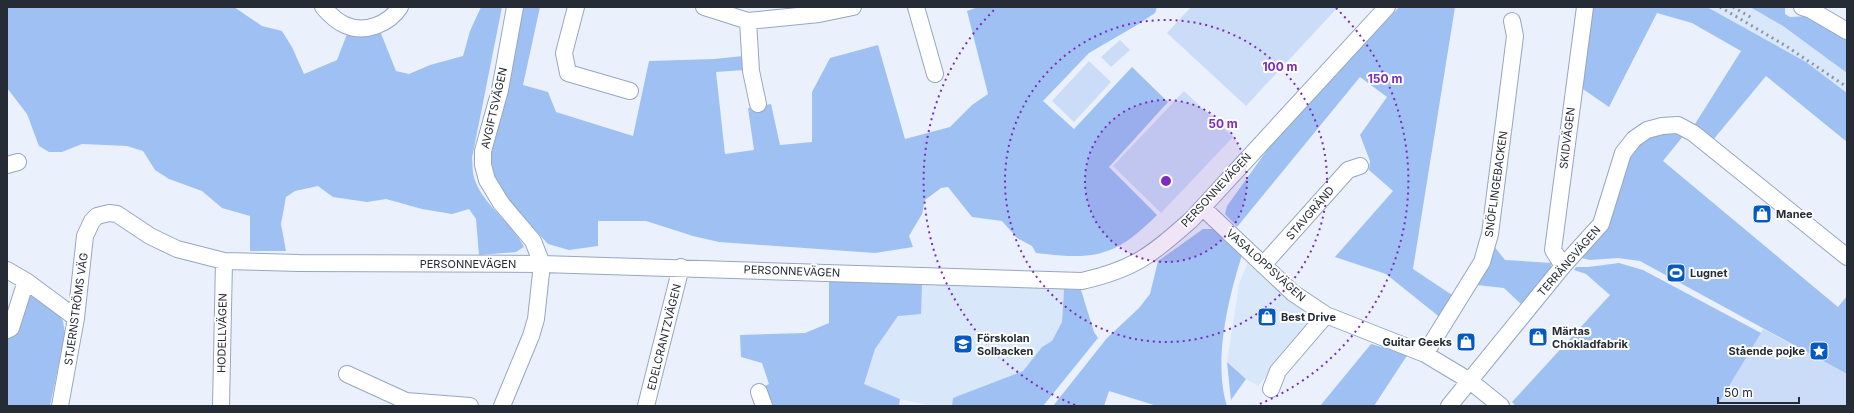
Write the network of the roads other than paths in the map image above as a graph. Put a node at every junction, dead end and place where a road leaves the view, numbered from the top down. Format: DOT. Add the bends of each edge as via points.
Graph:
graph roads {
  1 [pos="323,7"];
  2 [pos="400,7"];
  3 [pos="515,7"];
  4 [pos="576,7"];
  5 [pos="704,7"];
  6 [pos="852,7"];
  7 [pos="916,7"];
  8 [pos="1387,7"];
  9 [pos="1585,7"];
  10 [pos="1802,7"];
  11 [pos="730,11"];
  12 [pos="748,21"];
  13 [pos="1512,21"];
  14 [pos="1847,31"];
  15 [pos="935,74"];
  16 [pos="630,91"];
  17 [pos="758,104"];
  18 [pos="1360,166"];
  19 [pos="1203,208"];
  20 [pos="98,216"];
  21 [pos="1847,257"];
  22 [pos="224,261"];
  23 [pos="542,264"];
  24 [pos="1263,265"];
  25 [pos="1563,266"];
  26 [pos="681,267"];
  27 [pos="7,270"];
  28 [pos="26,281"];
  29 [pos="1326,314"];
  30 [pos="76,318"];
  31 [pos="7,330"];
  32 [pos="1425,354"];
  33 [pos="347,374"];
  34 [pos="1470,381"];
  35 [pos="1271,389"];
  36 [pos="405,404"];
  37 [pos="60,406"];
  38 [pos="221,406"];
  39 [pos="470,406"];
  40 [pos="502,406"];
  41 [pos="646,406"];
  42 [pos="1449,406"];
  43 [pos="1501,406"];
  1 -- 2 [label="street" via="346,26 369,28 391,19"];
  3 -- 23 [label="street, AVGIFTSVÄGEN" via="500,90 483,150 483,165 487,180 501,203 533,241"];
  4 -- 16 [label="street" via="564,53 568,73"];
  5 -- 11 [label="street"];
  6 -- 12 [label="street" via="819,14"];
  7 -- 15 [label="street"];
  8 -- 19 [label="street, PERSONNEVÄGEN" via="1266,136"];
  9 -- 25 [label="street, SKIDVÄGEN" via="1553,250"];
  10 -- 14 [label="street"];
  11 -- 12 [label="street"];
  12 -- 17 [label="street" via="751,71"];
  13 -- 32 [label="street, SNÖFLINGEBACKEN" via="1515,36 1490,234 1482,262"];
  18 -- 24 [label="street, STAVGRÄND" via="1348,170"];
  19 -- 24 [label="street, VASALOPPSVÄGEN"];
  19 -- 26 [label="street, PERSONNEVÄGEN" via="1143,260 1116,272 1082,281"];
  20 -- 22 [label="street, PERSONNEVÄGEN" via="109,212 117,214 163,243 199,256"];
  20 -- 30 [label="street, STJERNSTRÖMS VÄG" via="92,221 85,236"];
  21 -- 25 [label="street, TERRÄNGVÄGEN" via="1693,133 1678,125 1647,130 1634,139 1623,153 1601,224"];
  22 -- 23 [label="street, PERSONNEVÄGEN"];
  22 -- 38 [label="street, HODELLVÄGEN"];
  23 -- 26 [label="street, PERSONNEVÄGEN"];
  23 -- 40 [label="street" via="532,336"];
  24 -- 29 [label="street, VASALOPPSVÄGEN" via="1294,292"];
  25 -- 34 [label="street, TERRÄNGVÄGEN"];
  26 -- 41 [label="street, EDELCRANTZVÄGEN"];
  27 -- 28 [label="street"];
  28 -- 30 [label="street"];
  28 -- 31 [label="street" via="11,328"];
  29 -- 32 [label="street, VASALOPPSVÄGEN"];
  29 -- 35 [label="street" via="1278,371"];
  30 -- 37 [label="street, STJERNSTRÖMS VÄG"];
  32 -- 34 [label="street, VASALOPPSVÄGEN"];
  33 -- 36 [label="street"];
  34 -- 42 [label="street, TERRÄNGVÄGEN"];
  34 -- 43 [label="street, VASALOPPSVÄGEN"];
  36 -- 39 [label="street"];
}
